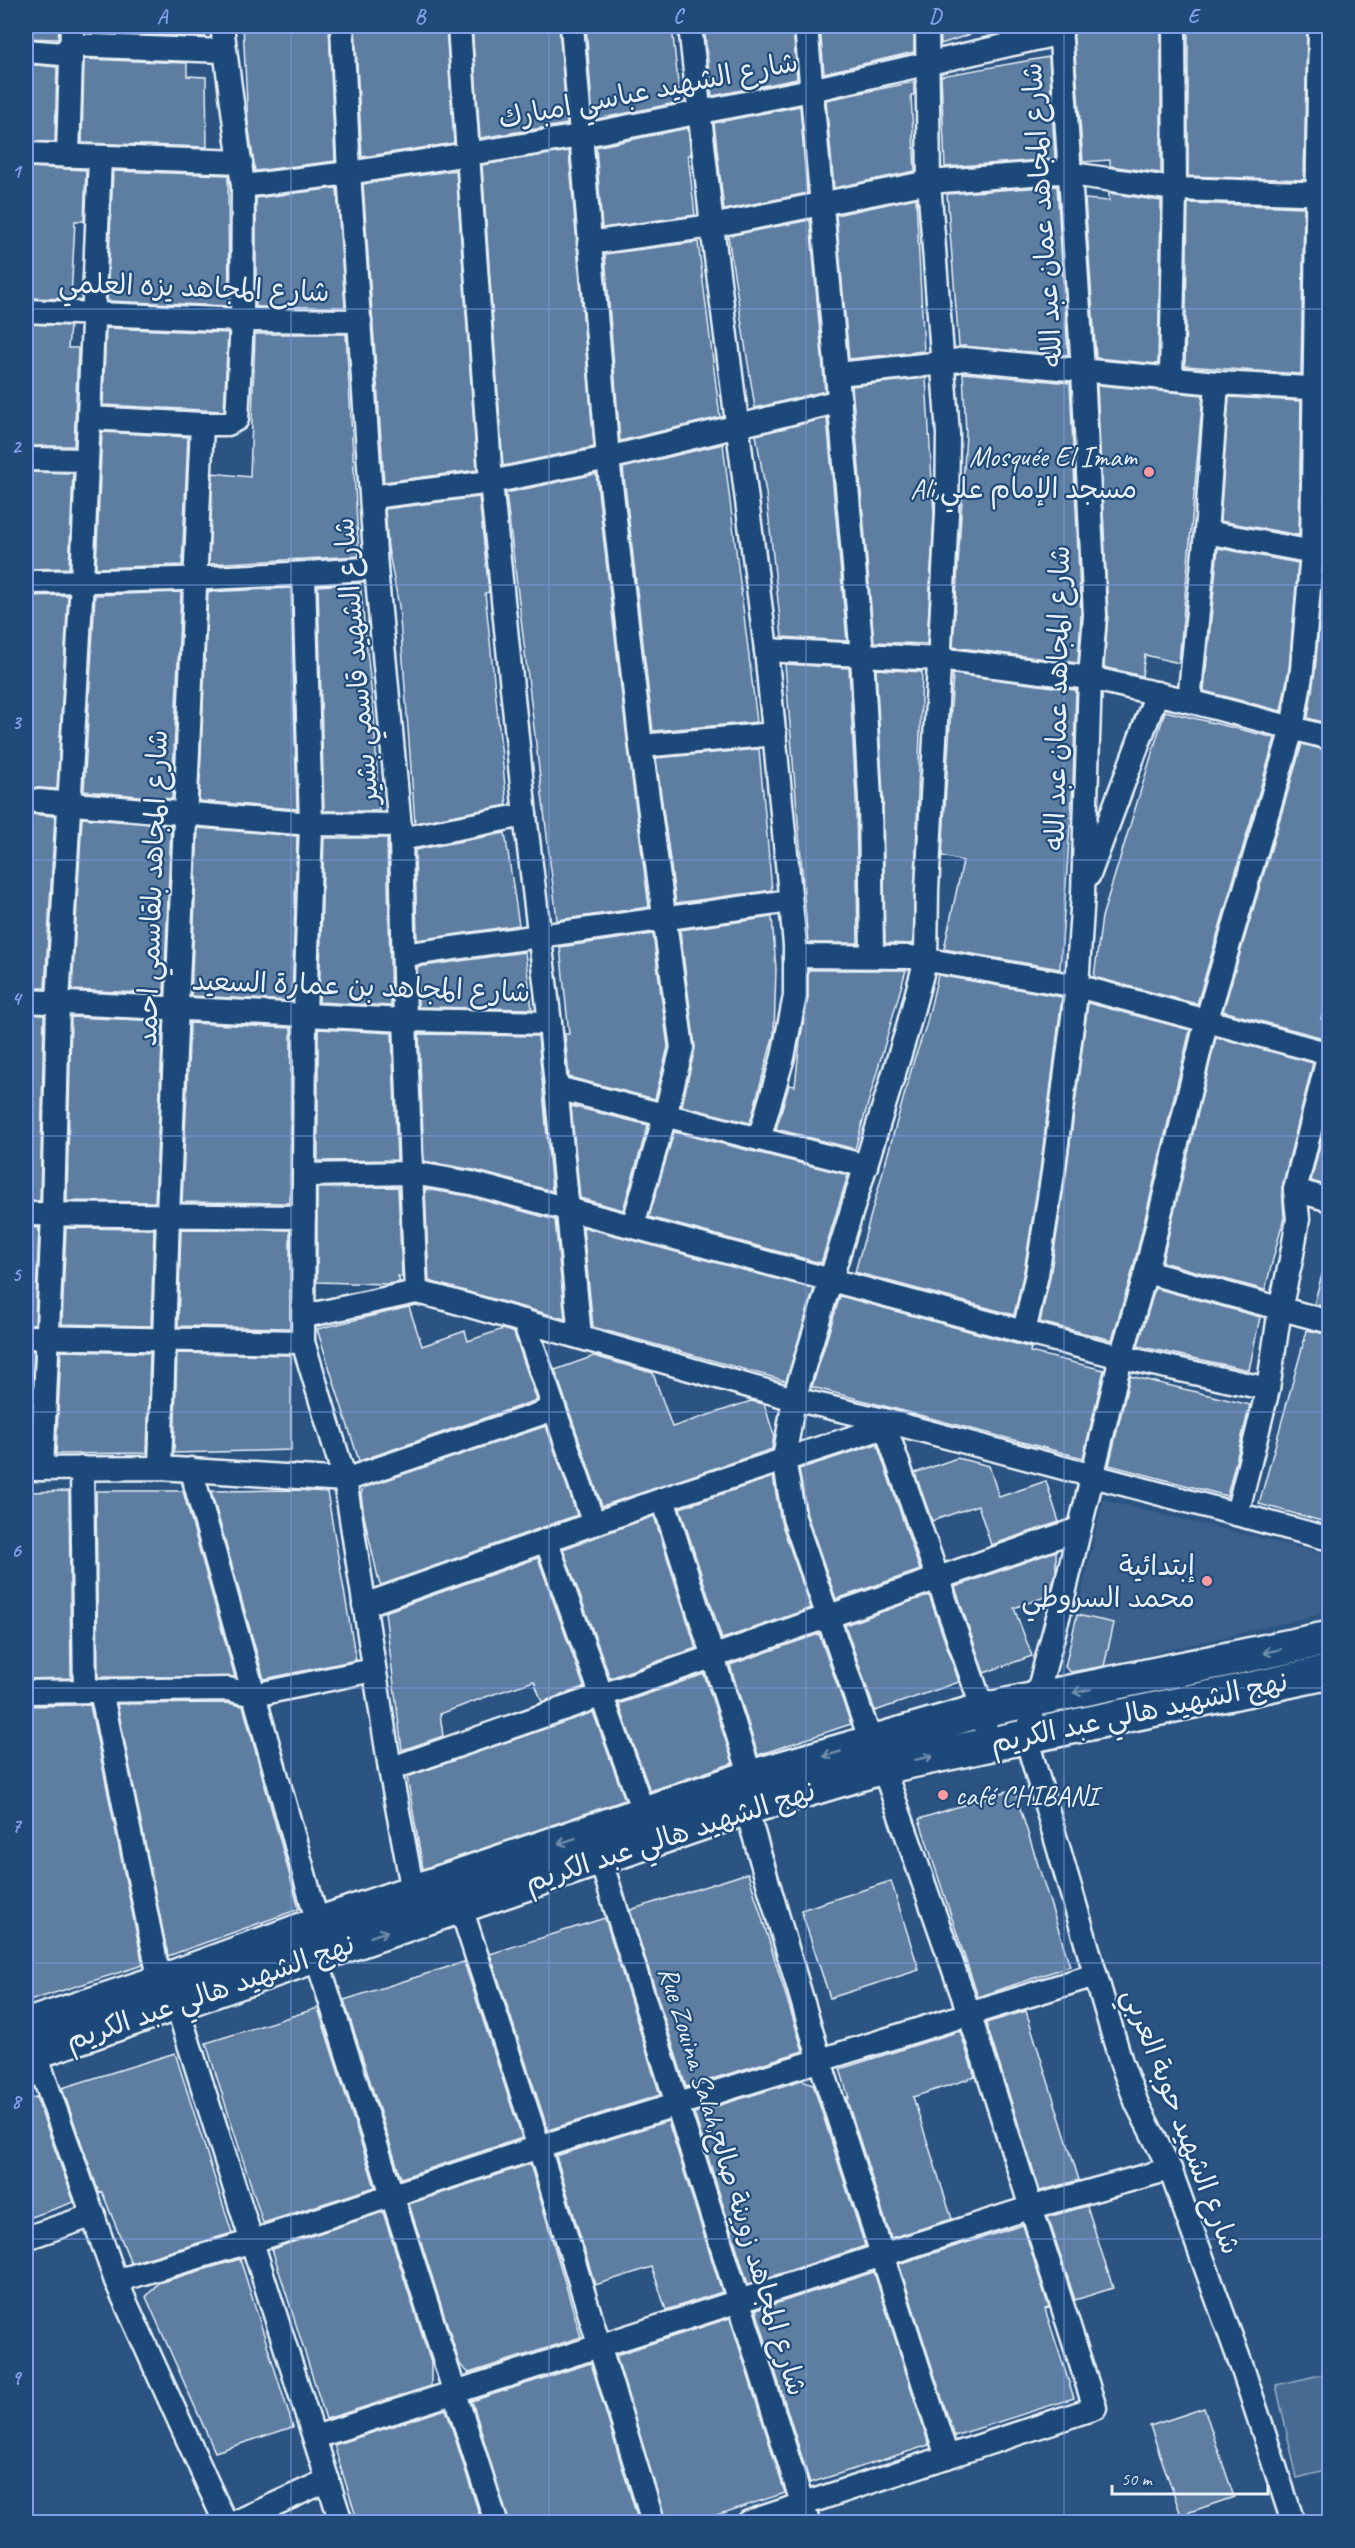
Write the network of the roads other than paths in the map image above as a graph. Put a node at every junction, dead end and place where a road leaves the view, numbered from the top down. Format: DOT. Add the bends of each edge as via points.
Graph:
graph roads {
  1 [pos="222,26"];
  2 [pos="342,26"];
  3 [pos="459,26"];
  4 [pos="572,26"];
  5 [pos="690,26"];
  6 [pos="806,26"];
  7 [pos="927,26"];
  8 [pos="1174,26"];
  9 [pos="1320,26"];
  10 [pos="1060,29"];
  11 [pos="72,35"];
  12 [pos="26,51"];
  13 [pos="224,51"];
  14 [pos="928,65"];
  15 [pos="811,90"];
  16 [pos="699,111"];
  17 [pos="580,136"];
  18 [pos="26,154"];
  19 [pos="466,154"];
  20 [pos="68,156"];
  21 [pos="100,158"];
  22 [pos="241,162"];
  23 [pos="349,174"];
  24 [pos="1071,174"];
  25 [pos="929,182"];
  26 [pos="243,186"];
  27 [pos="1175,189"];
  28 [pos="1323,194"];
  29 [pos="821,202"];
  30 [pos="712,226"];
  31 [pos="589,243"];
  32 [pos="26,311"];
  33 [pos="92,314"];
  34 [pos="243,320"];
  35 [pos="360,321"];
  36 [pos="943,363"];
  37 [pos="1083,370"];
  38 [pos="838,374"];
  39 [pos="1171,379"];
  40 [pos="1217,383"];
  41 [pos="1322,388"];
  42 [pos="840,401"];
  43 [pos="89,418"];
  44 [pos="202,424"];
  45 [pos="738,425"];
  46 [pos="608,458"];
  47 [pos="26,459"];
  48 [pos="87,460"];
  49 [pos="491,482"];
  50 [pos="372,496"];
  51 [pos="1206,531"];
  52 [pos="1321,553"];
  53 [pos="376,568"];
  54 [pos="304,574"];
  55 [pos="195,579"];
  56 [pos="82,581"];
  57 [pos="26,582"];
  58 [pos="766,650"];
  59 [pos="862,655"];
  60 [pos="939,658"];
  61 [pos="1090,678"];
  62 [pos="1157,693"];
  63 [pos="1189,701"];
  64 [pos="1292,729"];
  65 [pos="775,734"];
  66 [pos="1329,738"];
  67 [pos="641,746"];
  68 [pos="26,800"];
  69 [pos="68,803"];
  70 [pos="186,813"];
  71 [pos="525,815"];
  72 [pos="311,824"];
  73 [pos="401,832"];
  74 [pos="1083,894"];
  75 [pos="790,901"];
  76 [pos="664,920"];
  77 [pos="540,934"];
  78 [pos="404,954"];
  79 [pos="795,956"];
  80 [pos="872,956"];
  81 [pos="926,959"];
  82 [pos="1077,986"];
  83 [pos="26,1001"];
  84 [pos="58,1002"];
  85 [pos="177,1009"];
  86 [pos="305,1015"];
  87 [pos="1207,1019"];
  88 [pos="405,1020"];
  89 [pos="550,1023"];
  90 [pos="1329,1052"];
  91 [pos="557,1088"];
  92 [pos="665,1116"];
  93 [pos="759,1139"];
  94 [pos="866,1166"];
  95 [pos="412,1173"];
  96 [pos="304,1175"];
  97 [pos="1295,1190"];
  98 [pos="1329,1200"];
  99 [pos="569,1211"];
  100 [pos="26,1214"];
  101 [pos="53,1214"];
  102 [pos="168,1215"];
  103 [pos="304,1217"];
  104 [pos="633,1225"];
  105 [pos="1146,1272"];
  106 [pos="831,1280"];
  107 [pos="416,1292"];
  108 [pos="1280,1309"];
  109 [pos="305,1316"];
  110 [pos="524,1320"];
  111 [pos="1329,1322"];
  112 [pos="1024,1332"];
  113 [pos="36,1337"];
  114 [pos="580,1337"];
  115 [pos="164,1340"];
  116 [pos="303,1342"];
  117 [pos="1121,1357"];
  118 [pos="1268,1389"];
  119 [pos="794,1399"];
  120 [pos="554,1409"];
  121 [pos="884,1423"];
  122 [pos="784,1459"];
  123 [pos="82,1468"];
  124 [pos="160,1468"];
  125 [pos="34,1469"];
  126 [pos="191,1470"];
  127 [pos="1092,1477"];
  128 [pos="345,1480"];
  129 [pos="663,1499"];
  130 [pos="1237,1514"];
  131 [pos="594,1524"];
  132 [pos="1079,1528"];
  133 [pos="1329,1539"];
  134 [pos="546,1540"];
  135 [pos="939,1578"];
  136 [pos="364,1605"];
  137 [pos="827,1616"];
  138 [pos="1329,1638"];
  139 [pos="714,1656"];
  140 [pos="374,1670"];
  141 [pos="1329,1672"];
  142 [pos="93,1691"];
  143 [pos="26,1692"];
  144 [pos="254,1695"];
  145 [pos="602,1695"];
  146 [pos="1037,1701"];
  147 [pos="983,1710"];
  148 [pos="1026,1737"];
  149 [pos="988,1744"];
  150 [pos="877,1755"];
  151 [pos="390,1769"];
  152 [pos="748,1792"];
  153 [pos="644,1814"];
  154 [pos="611,1845"];
  155 [pos="413,1892"];
  156 [pos="460,1905"];
  157 [pos="318,1924"];
  158 [pos="316,1956"];
  159 [pos="1095,1975"];
  160 [pos="168,1992"];
  161 [pos="969,2013"];
  162 [pos="29,2045"];
  163 [pos="820,2061"];
  164 [pos="678,2105"];
  165 [pos="539,2147"];
  166 [pos="1170,2169"];
  167 [pos="391,2196"];
  168 [pos="1029,2208"];
  169 [pos="94,2215"];
  170 [pos="26,2238"];
  171 [pos="253,2241"];
  172 [pos="884,2256"];
  173 [pos="116,2281"];
  174 [pos="740,2299"];
  175 [pos="598,2345"];
  176 [pos="456,2391"];
  177 [pos="315,2436"];
  178 [pos="947,2457"];
  179 [pos="328,2480"];
  180 [pos="805,2514"];
  181 [pos="225,2523"];
  182 [pos="236,2523"];
  183 [pos="340,2523"];
  184 [pos="496,2523"];
  185 [pos="653,2523"];
  186 [pos="749,2523"];
  187 [pos="1293,2523"];
  1 -- 13 [label="street"];
  2 -- 23 [label="street, شارع الشهيد قاسمي بشير"];
  3 -- 19 [label="street"];
  4 -- 17 [label="street"];
  5 -- 16 [label="street"];
  6 -- 15 [label="street"];
  7 -- 14 [label="street"];
  8 -- 27 [label="street"];
  9 -- 28 [label="street"];
  10 -- 14 [label="street, شارع الشهيد عباسي امبارك"];
  10 -- 24 [label="street, شارع المجاهد عمان عبد الله"];
  11 -- 12 [label="street" via="62,54"];
  11 -- 13 [label="street"];
  11 -- 20 [label="street"];
  13 -- 22 [label="street"];
  14 -- 15 [label="street, شارع الشهيد عباسي امبارك"];
  14 -- 25 [label="street"];
  15 -- 16 [label="street, شارع الشهيد عباسي امبارك"];
  15 -- 29 [label="street"];
  16 -- 17 [label="street, شارع الشهيد عباسي امبارك"];
  16 -- 30 [label="street"];
  17 -- 19 [label="street, شارع الشهيد عباسي امبارك"];
  17 -- 31 [label="street"];
  18 -- 20 [label="street"];
  19 -- 23 [label="street, شارع الشهيد عباسي امبارك"];
  19 -- 49 [label="street"];
  20 -- 21 [label="street"];
  21 -- 22 [label="street"];
  21 -- 33 [label="street"];
  22 -- 26 [label="street"];
  23 -- 26 [label="street, شارع الشهيد عباسي امبارك"];
  23 -- 35 [label="street, شارع الشهيد قاسمي بشير"];
  24 -- 25 [label="street"];
  24 -- 27 [label="street"];
  24 -- 37 [label="street, شارع المجاهد عمان عبد الله"];
  25 -- 29 [label="street"];
  25 -- 36 [label="street"];
  26 -- 34 [label="street"];
  27 -- 28 [label="street"];
  27 -- 39 [label="street"];
  28 -- 41 [label="street"];
  29 -- 30 [label="street"];
  29 -- 38 [label="street"];
  30 -- 31 [label="street"];
  30 -- 45 [label="street"];
  31 -- 46 [label="street"];
  32 -- 33 [label="street, شارع المجاهد يزه العلمي"];
  33 -- 34 [label="street, شارع المجاهد يزه العلمي"];
  33 -- 43 [label="street"];
  34 -- 35 [label="street, شارع المجاهد يزه العلمي"];
  34 -- 44 [label="street" via="237,418 228,424"];
  35 -- 50 [label="street, شارع الشهيد قاسمي بشير"];
  36 -- 37 [label="street" via="964,359"];
  36 -- 38 [label="street"];
  36 -- 60 [label="street" via="948,468"];
  37 -- 39 [label="street"];
  37 -- 61 [label="street, شارع المجاهد عمان عبد الله" via="1095,615"];
  38 -- 42 [label="street"];
  39 -- 40 [label="street"];
  40 -- 41 [label="street"];
  40 -- 51 [label="street"];
  41 -- 52 [label="street"];
  42 -- 45 [label="street"];
  42 -- 59 [label="street"];
  43 -- 44 [label="street"];
  43 -- 48 [label="street"];
  44 -- 55 [label="street, شارع المجاهد بلقاسمي احمد"];
  45 -- 46 [label="street"];
  45 -- 58 [label="street"];
  46 -- 49 [label="street"];
  46 -- 67 [label="street"];
  47 -- 48 [label="street"];
  48 -- 56 [label="street"];
  49 -- 50 [label="street"];
  49 -- 71 [label="street"];
  50 -- 53 [label="street, شارع الشهيد قاسمي بشير"];
  51 -- 52 [label="street"];
  51 -- 63 [label="street"];
  52 -- 64 [label="street"];
  53 -- 54 [label="street"];
  53 -- 73 [label="street, شارع الشهيد قاسمي بشير"];
  54 -- 55 [label="street"];
  54 -- 72 [label="street"];
  55 -- 56 [label="street"];
  55 -- 70 [label="street, شارع المجاهد بلقاسمي احمد"];
  56 -- 57 [label="street"];
  56 -- 69 [label="street"];
  58 -- 59 [label="street"];
  58 -- 65 [label="street"];
  59 -- 60 [label="street"];
  59 -- 80 [label="street" via="870,798"];
  60 -- 61 [label="street"];
  60 -- 81 [label="street"];
  61 -- 62 [label="street"];
  61 -- 74 [label="street, شارع المجاهد عمان عبد الله"];
  62 -- 63 [label="street"];
  62 -- 74 [label="street"];
  63 -- 64 [label="street"];
  64 -- 66 [label="street"];
  64 -- 87 [label="street"];
  65 -- 67 [label="street"];
  65 -- 75 [label="street"];
  67 -- 76 [label="street"];
  68 -- 69 [label="street"];
  69 -- 70 [label="street"];
  69 -- 84 [label="street"];
  70 -- 72 [label="street"];
  70 -- 85 [label="street, شارع المجاهد بلقاسمي احمد"];
  71 -- 73 [label="street"];
  71 -- 77 [label="street"];
  72 -- 73 [label="street"];
  72 -- 86 [label="street"];
  73 -- 78 [label="street, شارع الشهيد قاسمي بشير"];
  74 -- 82 [label="street, شارع المجاهد عمان عبد الله"];
  75 -- 76 [label="street"];
  75 -- 79 [label="street"];
  76 -- 77 [label="street"];
  76 -- 92 [label="street" via="682,1048"];
  77 -- 78 [label="street"];
  77 -- 89 [label="street"];
  78 -- 88 [label="street, شارع الشهيد قاسمي بشير"];
  79 -- 80 [label="street"];
  79 -- 93 [label="street" via="795,996 783,1058"];
  80 -- 81 [label="street"];
  81 -- 82 [label="street"];
  81 -- 94 [label="street"];
  82 -- 87 [label="street"];
  82 -- 112 [label="street, شارع المجاهد عمان عبد الله" via="1053,1173"];
  83 -- 84 [label="street, شارع المجاهد بن عمارة السعيد"];
  84 -- 85 [label="street, شارع المجاهد بن عمارة السعيد"];
  84 -- 101 [label="street"];
  85 -- 86 [label="street, شارع المجاهد بن عمارة السعيد"];
  85 -- 102 [label="street, شارع المجاهد بلقاسمي احمد"];
  86 -- 88 [label="street, شارع المجاهد بن عمارة السعيد"];
  86 -- 96 [label="street"];
  87 -- 90 [label="street"];
  87 -- 105 [label="street"];
  88 -- 89 [label="street, شارع المجاهد بن عمارة السعيد"];
  88 -- 95 [label="street, شارع الشهيد قاسمي بشير"];
  89 -- 91 [label="street"];
  90 -- 97 [label="street"];
  91 -- 92 [label="street"];
  91 -- 99 [label="street"];
  92 -- 93 [label="street"];
  92 -- 104 [label="street"];
  93 -- 94 [label="street"];
  94 -- 106 [label="street"];
  95 -- 96 [label="street"];
  95 -- 99 [label="street" via="471,1183"];
  95 -- 107 [label="street, شارع الشهيد قاسمي بشير"];
  96 -- 103 [label="street"];
  97 -- 98 [label="street"];
  97 -- 108 [label="street" via="1298,1219"];
  99 -- 104 [label="street"];
  99 -- 114 [label="street"];
  100 -- 101 [label="street"];
  101 -- 102 [label="street"];
  101 -- 113 [label="street"];
  102 -- 103 [label="street"];
  102 -- 115 [label="street, شارع المجاهد بلقاسمي احمد"];
  103 -- 109 [label="street"];
  104 -- 106 [label="street"];
  105 -- 108 [label="street"];
  105 -- 117 [label="street"];
  106 -- 112 [label="street"];
  106 -- 119 [label="street"];
  107 -- 109 [label="street"];
  107 -- 110 [label="street"];
  108 -- 111 [label="street"];
  108 -- 118 [label="street"];
  109 -- 116 [label="street"];
  110 -- 114 [label="street"];
  110 -- 120 [label="street"];
  112 -- 117 [label="street"];
  113 -- 115 [label="street"];
  113 -- 125 [label="street"];
  114 -- 119 [label="street"];
  115 -- 116 [label="street"];
  115 -- 124 [label="street, شارع المجاهد بلقاسمي احمد"];
  116 -- 128 [label="street"];
  117 -- 118 [label="street"];
  117 -- 127 [label="street"];
  118 -- 130 [label="street"];
  119 -- 121 [label="street"];
  119 -- 122 [label="street"];
  120 -- 128 [label="street"];
  120 -- 131 [label="street"];
  121 -- 122 [label="street"];
  121 -- 127 [label="street"];
  121 -- 135 [label="street"];
  122 -- 129 [label="street"];
  122 -- 137 [label="street" via="794,1518"];
  123 -- 124 [label="street"];
  123 -- 125 [label="street"];
  123 -- 142 [label="street"];
  124 -- 126 [label="street"];
  126 -- 128 [label="street"];
  126 -- 144 [label="street"];
  127 -- 130 [label="street"];
  127 -- 132 [label="street"];
  128 -- 136 [label="street"];
  129 -- 131 [label="street"];
  129 -- 139 [label="street"];
  130 -- 133 [label="street"];
  131 -- 134 [label="street"];
  132 -- 135 [label="street"];
  132 -- 146 [label="street"];
  134 -- 136 [label="street"];
  134 -- 145 [label="street"];
  135 -- 137 [label="street"];
  135 -- 147 [label="street"];
  136 -- 140 [label="street"];
  137 -- 139 [label="street"];
  137 -- 150 [label="street"];
  138 -- 146 [label="main road, one-way"];
  139 -- 145 [label="street"];
  139 -- 152 [label="street"];
  140 -- 144 [label="street"];
  140 -- 151 [label="street"];
  141 -- 148 [label="main road, نهج الشهيد هالي عبد الكريم"];
  142 -- 143 [label="street"];
  142 -- 144 [label="street" via="228,1689"];
  142 -- 160 [label="street"];
  144 -- 157 [label="street"];
  145 -- 151 [label="street"];
  145 -- 153 [label="street"];
  146 -- 147 [label="main road"];
  146 -- 148 [label="street"];
  147 -- 149 [label="street"];
  147 -- 150 [label="main road"];
  148 -- 149 [label="main road, نهج الشهيد هالي عبد الكريم"];
  148 -- 159 [label="street, شارع الشهيد حوبة العربي"];
  150 -- 149 [label="main road, نهج الشهيد هالي عبد الكريم, one-way"];
  150 -- 152 [label="main road, نهج الشهيد هالي عبد الكريم"];
  150 -- 161 [label="street"];
  151 -- 155 [label="street"];
  152 -- 153 [label="main road"];
  152 -- 154 [label="main road, نهج الشهيد هالي عبد الكريم"];
  152 -- 163 [label="street"];
  153 -- 154 [label="main road"];
  154 -- 155 [label="main road, one-way"];
  154 -- 156 [label="main road, نهج الشهيد هالي عبد الكريم"];
  154 -- 164 [label="street, Rue Zouina Salah,شارع المجاهد زوينة صالح"];
  155 -- 157 [label="main road"];
  158 -- 156 [label="main road, نهج الشهيد هالي عبد الكريم, one-way"];
  156 -- 165 [label="street"];
  157 -- 160 [label="main road"];
  158 -- 160 [label="main road, نهج الشهيد هالي عبد الكريم"];
  158 -- 167 [label="street"];
  159 -- 161 [label="street"];
  159 -- 166 [label="street, شارع الشهيد حوبة العربي" via="1137,2104"];
  160 -- 162 [label="main road, نهج الشهيد هالي عبد الكريم"];
  160 -- 171 [label="street"];
  161 -- 163 [label="street"];
  161 -- 168 [label="street"];
  162 -- 169 [label="street"];
  163 -- 164 [label="street"];
  163 -- 172 [label="street"];
  164 -- 165 [label="street"];
  164 -- 174 [label="street, Rue Zouina Salah,شارع المجاهد زوينة صالح"];
  165 -- 167 [label="street"];
  165 -- 175 [label="street"];
  166 -- 168 [label="street"];
  166 -- 187 [label="street, شارع الشهيد حوبة العربي"];
  167 -- 171 [label="street"];
  167 -- 176 [label="street"];
  168 -- 172 [label="street"];
  168 -- 178 [label="street" via="1095,2408"];
  169 -- 170 [label="street"];
  169 -- 173 [label="street"];
  171 -- 173 [label="street"];
  171 -- 177 [label="street"];
  172 -- 174 [label="street"];
  172 -- 178 [label="street"];
  173 -- 181 [label="street"];
  174 -- 175 [label="street"];
  174 -- 180 [label="street, Rue Zouina Salah,شارع المجاهد زوينة صالح"];
  175 -- 176 [label="street"];
  175 -- 185 [label="street"];
  176 -- 177 [label="street"];
  176 -- 184 [label="street"];
  177 -- 179 [label="street"];
  178 -- 180 [label="street"];
  179 -- 182 [label="street"];
  179 -- 183 [label="street"];
  180 -- 186 [label="street"];
}
